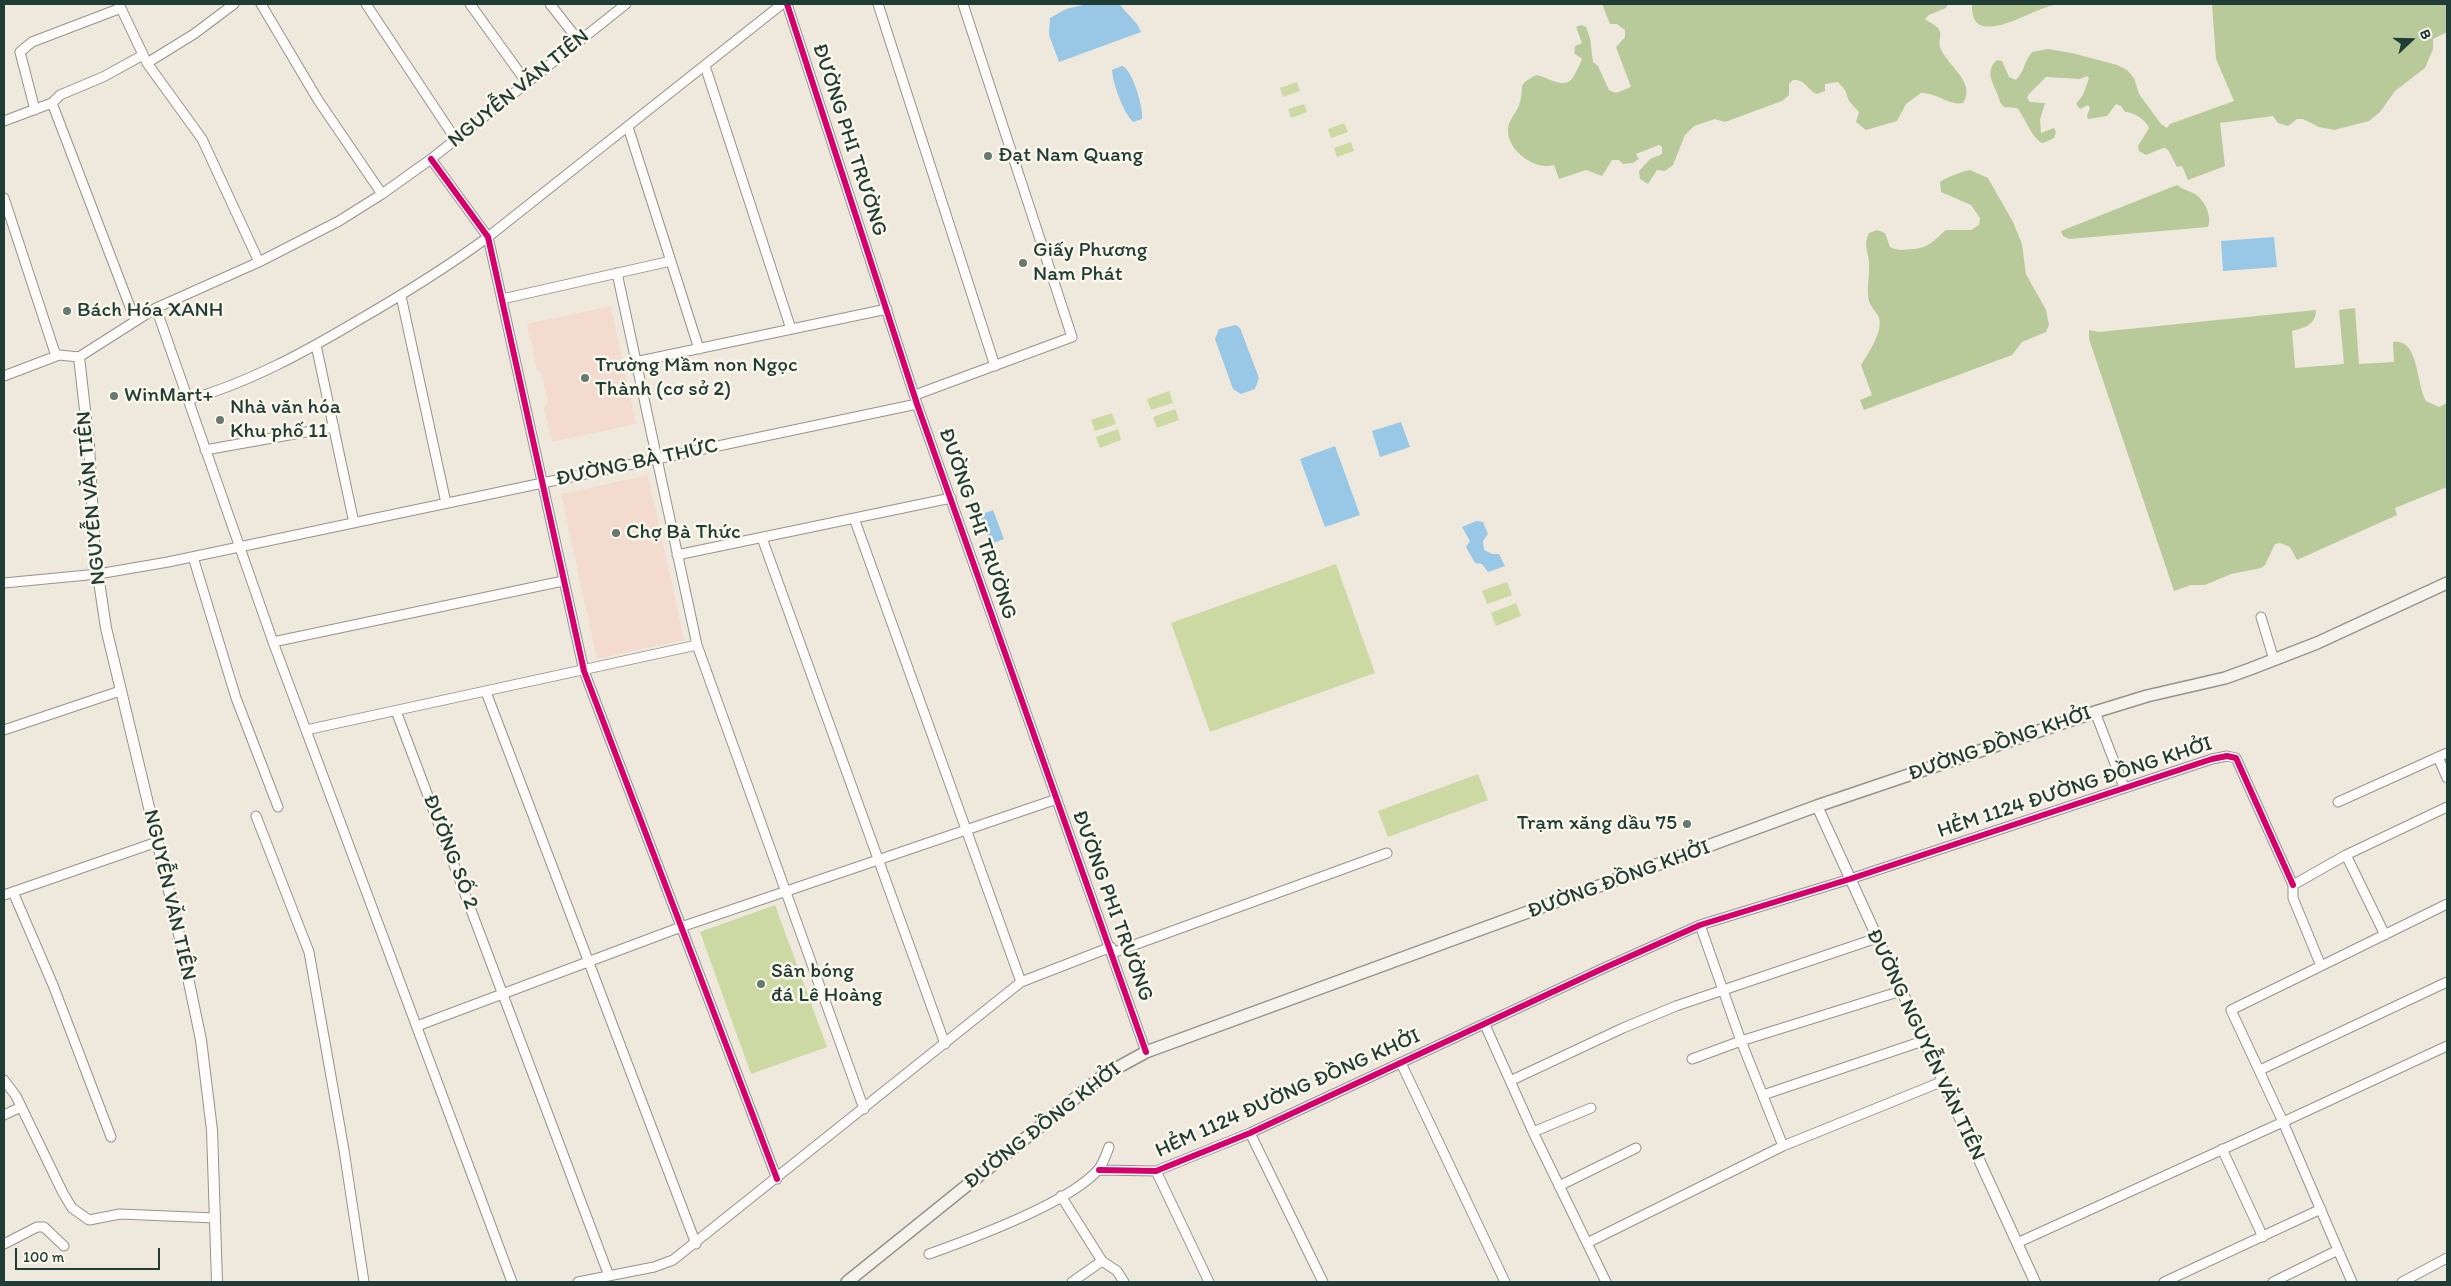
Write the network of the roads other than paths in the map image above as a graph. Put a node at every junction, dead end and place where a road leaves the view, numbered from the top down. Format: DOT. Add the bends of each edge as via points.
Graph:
graph roads {
  1 [pos="234,4"];
  2 [pos="261,4"];
  3 [pos="366,4"];
  4 [pos="470,4"];
  5 [pos="550,4"];
  6 [pos="626,4"];
  7 [pos="782,4"];
  8 [pos="787,4"];
  9 [pos="878,4"];
  10 [pos="963,4"];
  11 [pos="120,6"];
  12 [pos="579,41"];
  13 [pos="145,59"];
  14 [pos="705,66"];
  15 [pos="527,83"];
  16 [pos="52,103"];
  17 [pos="35,110"];
  18 [pos="4,121"];
  19 [pos="628,127"];
  20 [pos="456,140"];
  21 [pos="431,159"];
  22 [pos="382,194"];
  23 [pos="4,198"];
  24 [pos="488,237"];
  25 [pos="671,261"];
  26 [pos="259,262"];
  27 [pos="617,273"];
  28 [pos="401,296"];
  29 [pos="502,298"];
  30 [pos="156,308"];
  31 [pos="887,309"];
  32 [pos="135,320"];
  33 [pos="791,329"];
  34 [pos="316,345"];
  35 [pos="698,348"];
  36 [pos="56,356"];
  37 [pos="79,357"];
  38 [pos="636,362"];
  39 [pos="995,366"];
  40 [pos="4,376"];
  41 [pos="916,399"];
  42 [pos="188,400"];
  43 [pos="334,428"];
  44 [pos="205,450"];
  45 [pos="656,459"];
  46 [pos="542,483"];
  47 [pos="951,498"];
  48 [pos="446,503"];
  49 [pos="854,518"];
  50 [pos="354,522"];
  51 [pos="762,538"];
  52 [pos="239,547"];
  53 [pos="677,555"];
  54 [pos="192,557"];
  55 [pos="98,574"];
  56 [pos="563,581"];
  57 [pos="4,583"];
  58 [pos="2447,583"];
  59 [pos="2261,617"];
  60 [pos="273,642"];
  61 [pos="697,645"];
  62 [pos="2274,660"];
  63 [pos="584,670"];
  64 [pos="120,691"];
  65 [pos="486,692"];
  66 [pos="396,711"];
  67 [pos="2095,712"];
  68 [pos="4,730"];
  69 [pos="306,730"];
  70 [pos="2447,753"];
  71 [pos="2438,757"];
  72 [pos="2447,778"];
  73 [pos="2124,787"];
  74 [pos="1057,799"];
  75 [pos="2338,802"];
  76 [pos="1817,806"];
  77 [pos="278,807"];
  78 [pos="2447,807"];
  79 [pos="256,816"];
  80 [pos="966,830"];
  81 [pos="157,842"];
  82 [pos="1387,854"];
  83 [pos="2346,855"];
  84 [pos="878,860"];
  85 [pos="1850,879"];
  86 [pos="2292,885"];
  87 [pos="785,891"];
  88 [pos="8,894"];
  89 [pos="2447,904"];
  90 [pos="1700,925"];
  91 [pos="681,926"];
  92 [pos="2385,935"];
  93 [pos="1877,938"];
  94 [pos="1111,950"];
  95 [pos="589,961"];
  96 [pos="2321,966"];
  97 [pos="1021,982"];
  98 [pos="2447,982"];
  99 [pos="1723,990"];
  100 [pos="1900,991"];
  101 [pos="503,994"];
  102 [pos="1485,1025"];
  103 [pos="417,1026"];
  104 [pos="1742,1041"];
  105 [pos="1923,1041"];
  106 [pos="945,1044"];
  107 [pos="2447,1046"];
  108 [pos="1146,1052"];
  109 [pos="1692,1059"];
  110 [pos="1401,1063"];
  111 [pos="2260,1070"];
  112 [pos="4,1080"];
  113 [pos="1510,1081"];
  114 [pos="1941,1082"];
  115 [pos="1763,1095"];
  116 [pos="21,1107"];
  117 [pos="1591,1108"];
  118 [pos="864,1109"];
  119 [pos="4,1115"];
  120 [pos="2283,1122"];
  121 [pos="1533,1132"];
  122 [pos="1250,1133"];
  123 [pos="111,1137"];
  124 [pos="1783,1146"];
  125 [pos="1109,1147"];
  126 [pos="1636,1148"];
  127 [pos="2222,1149"];
  128 [pos="1099,1170"];
  129 [pos="1156,1171"];
  130 [pos="777,1179"];
  131 [pos="1559,1186"];
  132 [pos="1061,1196"];
  133 [pos="2320,1209"];
  134 [pos="215,1218"];
  135 [pos="2263,1237"];
  136 [pos="2017,1243"];
  137 [pos="4,1244"];
  138 [pos="696,1244"];
  139 [pos="1587,1244"];
  140 [pos="64,1246"];
  141 [pos="2338,1250"];
  142 [pos="929,1254"];
  143 [pos="2447,1258"];
  144 [pos="1102,1261"];
  145 [pos="609,1276"];
  146 [pos="217,1282"];
  147 [pos="364,1282"];
  148 [pos="512,1282"];
  149 [pos="578,1282"];
  150 [pos="846,1282"];
  151 [pos="1072,1282"];
  152 [pos="1124,1282"];
  153 [pos="1209,1282"];
  154 [pos="1323,1282"];
  155 [pos="1504,1282"];
  156 [pos="1606,1282"];
  157 [pos="2035,1282"];
  158 [pos="2164,1282"];
  159 [pos="2272,1282"];
  160 [pos="2352,1282"];
  161 [pos="2402,1282"];
  1 -- 13 [label="street" via="194,34"];
  2 -- 22 [label="street" via="318,100"];
  3 -- 20 [label="street"];
  4 -- 15 [label="street"];
  5 -- 12 [label="street"];
  6 -- 12 [label="street, NGUYỄN VĂN TIÊN"];
  7 -- 14 [label="street"];
  8 -- 31 [label="street, ĐƯỜNG PHI TRƯỜNG"];
  9 -- 39 [label="street"];
  10 -- 39 [label="street, ĐƯỜNG BÀ THỨC" via="1072,337"];
  11 -- 13 [label="street"];
  11 -- 17 [label="street" via="32,42 20,52"];
  12 -- 15 [label="street, NGUYỄN VĂN TIÊN"];
  13 -- 16 [label="street" via="60,95"];
  13 -- 26 [label="street" via="202,140"];
  14 -- 19 [label="street"];
  14 -- 33 [label="street"];
  15 -- 20 [label="street, NGUYỄN VĂN TIÊN"];
  16 -- 17 [label="street"];
  16 -- 32 [label="street"];
  17 -- 18 [label="street"];
  19 -- 24 [label="street"];
  19 -- 25 [label="street"];
  20 -- 21 [label="street, NGUYỄN VĂN TIÊN"];
  21 -- 22 [label="street, NGUYỄN VĂN TIÊN"];
  21 -- 24 [label="street"];
  22 -- 26 [label="street, NGUYỄN VĂN TIÊN"];
  23 -- 36 [label="street"];
  24 -- 28 [label="street"];
  24 -- 29 [label="street"];
  25 -- 27 [label="street"];
  25 -- 35 [label="street"];
  26 -- 30 [label="street, NGUYỄN VĂN TIÊN"];
  27 -- 29 [label="street"];
  27 -- 38 [label="street"];
  28 -- 34 [label="street"];
  28 -- 48 [label="street"];
  29 -- 46 [label="street"];
  30 -- 32 [label="street, NGUYỄN VĂN TIÊN"];
  30 -- 42 [label="street"];
  31 -- 33 [label="street"];
  31 -- 41 [label="street, ĐƯỜNG PHI TRƯỜNG"];
  32 -- 37 [label="street, NGUYỄN VĂN TIÊN"];
  33 -- 35 [label="street"];
  34 -- 42 [label="street" via="246,379"];
  34 -- 43 [label="street"];
  35 -- 38 [label="street"];
  36 -- 37 [label="street"];
  36 -- 40 [label="street"];
  37 -- 55 [label="street, NGUYỄN VĂN TIÊN"];
  38 -- 45 [label="street"];
  39 -- 41 [label="street, ĐƯỜNG BÀ THỨC"];
  41 -- 45 [label="street, ĐƯỜNG BÀ THỨC"];
  41 -- 47 [label="street, ĐƯỜNG PHI TRƯỜNG"];
  42 -- 44 [label="street"];
  43 -- 44 [label="street"];
  43 -- 50 [label="street"];
  44 -- 52 [label="street"];
  45 -- 46 [label="street, ĐƯỜNG BÀ THỨC"];
  45 -- 53 [label="street"];
  46 -- 48 [label="street, ĐƯỜNG BÀ THỨC"];
  46 -- 56 [label="street"];
  47 -- 49 [label="street"];
  47 -- 74 [label="street, ĐƯỜNG PHI TRƯỜNG"];
  48 -- 50 [label="street, ĐƯỜNG BÀ THỨC"];
  49 -- 51 [label="street"];
  49 -- 80 [label="street"];
  50 -- 52 [label="street, ĐƯỜNG BÀ THỨC"];
  51 -- 53 [label="street"];
  51 -- 84 [label="street"];
  52 -- 54 [label="street, ĐƯỜNG BÀ THỨC"];
  52 -- 60 [label="street"];
  53 -- 61 [label="street"];
  54 -- 55 [label="street, ĐƯỜNG BÀ THỨC"];
  54 -- 77 [label="street" via="236,698"];
  55 -- 57 [label="street, ĐƯỜNG BÀ THỨC"];
  55 -- 64 [label="street, NGUYỄN VĂN TIÊN"];
  56 -- 60 [label="street"];
  56 -- 63 [label="street"];
  58 -- 62 [label="main road, ĐƯỜNG ĐỒNG KHỞI"];
  59 -- 62 [label="street"];
  60 -- 69 [label="street"];
  61 -- 63 [label="street"];
  61 -- 87 [label="street"];
  62 -- 67 [label="main road, ĐƯỜNG ĐỒNG KHỞI" via="2225,678"];
  63 -- 65 [label="street"];
  63 -- 91 [label="street"];
  64 -- 68 [label="street"];
  64 -- 81 [label="street, NGUYỄN VĂN TIÊN"];
  65 -- 66 [label="street"];
  65 -- 95 [label="street"];
  66 -- 69 [label="street"];
  66 -- 101 [label="street, ĐƯỜNG SỐ 2"];
  67 -- 73 [label="street"];
  67 -- 76 [label="main road, ĐƯỜNG ĐỒNG KHỞI"];
  69 -- 103 [label="street"];
  70 -- 71 [label="street"];
  71 -- 72 [label="street"];
  71 -- 75 [label="street"];
  73 -- 85 [label="street, HẺM 1124 ĐƯỜNG ĐỒNG KHỞI"];
  73 -- 86 [label="street, HẺM 1124 ĐƯỜNG ĐỒNG KHỞI" via="2212,759 2236,758"];
  74 -- 80 [label="street"];
  74 -- 94 [label="street, ĐƯỜNG PHI TRƯỜNG"];
  76 -- 85 [label="street, ĐƯỜNG NGUYỄN VĂN TIÊN"];
  76 -- 108 [label="main road, ĐƯỜNG ĐỒNG KHỞI"];
  78 -- 83 [label="street"];
  79 -- 147 [label="street" via="309,952"];
  80 -- 84 [label="street"];
  80 -- 97 [label="street"];
  81 -- 88 [label="street"];
  81 -- 134 [label="street, NGUYỄN VĂN TIÊN" via="201,1040 212,1130"];
  82 -- 94 [label="street"];
  83 -- 86 [label="street"];
  83 -- 92 [label="street"];
  84 -- 87 [label="street"];
  84 -- 106 [label="street"];
  85 -- 90 [label="street, HẺM 1124 ĐƯỜNG ĐỒNG KHỞI"];
  85 -- 93 [label="street, ĐƯỜNG NGUYỄN VĂN TIÊN"];
  86 -- 96 [label="street" via="2293,898"];
  87 -- 91 [label="street"];
  87 -- 118 [label="street"];
  88 -- 123 [label="street" via="53,985"];
  89 -- 92 [label="street"];
  90 -- 99 [label="street"];
  90 -- 102 [label="street, HẺM 1124 ĐƯỜNG ĐỒNG KHỞI"];
  91 -- 95 [label="street"];
  91 -- 130 [label="street"];
  92 -- 96 [label="street"];
  93 -- 99 [label="street"];
  93 -- 100 [label="street, ĐƯỜNG NGUYỄN VĂN TIÊN"];
  94 -- 97 [label="street"];
  94 -- 108 [label="street, ĐƯỜNG PHI TRƯỜNG"];
  95 -- 101 [label="street"];
  95 -- 138 [label="street"];
  96 -- 111 [label="street" via="2231,1010"];
  97 -- 106 [label="street"];
  98 -- 111 [label="street"];
  99 -- 104 [label="street"];
  99 -- 113 [label="street" via="1623,1028"];
  100 -- 104 [label="street"];
  100 -- 105 [label="street, ĐƯỜNG NGUYỄN VĂN TIÊN"];
  101 -- 103 [label="street"];
  101 -- 145 [label="street, ĐƯỜNG SỐ 2"];
  102 -- 110 [label="street, HẺM 1124 ĐƯỜNG ĐỒNG KHỞI"];
  102 -- 113 [label="street"];
  103 -- 148 [label="street"];
  104 -- 109 [label="street"];
  104 -- 115 [label="street"];
  105 -- 114 [label="street, ĐƯỜNG NGUYỄN VĂN TIÊN"];
  105 -- 115 [label="street"];
  106 -- 118 [label="street"];
  107 -- 120 [label="street"];
  108 -- 150 [label="main road, ĐƯỜNG ĐỒNG KHỞI" via="1104,1075"];
  110 -- 122 [label="street, HẺM 1124 ĐƯỜNG ĐỒNG KHỞI"];
  110 -- 155 [label="street"];
  111 -- 120 [label="street"];
  112 -- 116 [label="street"];
  113 -- 121 [label="street"];
  114 -- 124 [label="street"];
  114 -- 136 [label="street, ĐƯỜNG NGUYỄN VĂN TIÊN"];
  115 -- 124 [label="street"];
  116 -- 119 [label="street"];
  116 -- 134 [label="street" via="72,1208 89,1220 120,1214"];
  117 -- 121 [label="street"];
  118 -- 130 [label="street"];
  120 -- 127 [label="street"];
  120 -- 133 [label="street"];
  121 -- 131 [label="street"];
  122 -- 129 [label="street, HẺM 1124 ĐƯỜNG ĐỒNG KHỞI"];
  122 -- 154 [label="street"];
  124 -- 139 [label="street"];
  125 -- 128 [label="street"];
  126 -- 131 [label="street"];
  127 -- 135 [label="street"];
  127 -- 136 [label="street"];
  128 -- 129 [label="street, HẺM 1124 ĐƯỜNG ĐỒNG KHỞI"];
  128 -- 132 [label="street"];
  129 -- 153 [label="street"];
  130 -- 138 [label="street"];
  131 -- 139 [label="street"];
  132 -- 142 [label="street"];
  132 -- 144 [label="street"];
  133 -- 135 [label="street"];
  133 -- 141 [label="street"];
  134 -- 146 [label="street, NGUYỄN VĂN TIÊN"];
  135 -- 158 [label="street"];
  136 -- 157 [label="street, ĐƯỜNG NGUYỄN VĂN TIÊN"];
  137 -- 140 [label="street" via="37,1227 44,1227"];
  138 -- 145 [label="street" via="667,1263"];
  139 -- 156 [label="street"];
  141 -- 159 [label="street"];
  141 -- 160 [label="street"];
  143 -- 161 [label="street"];
  144 -- 151 [label="street"];
  144 -- 152 [label="street" via="1117,1271"];
  145 -- 149 [label="street"];
}
